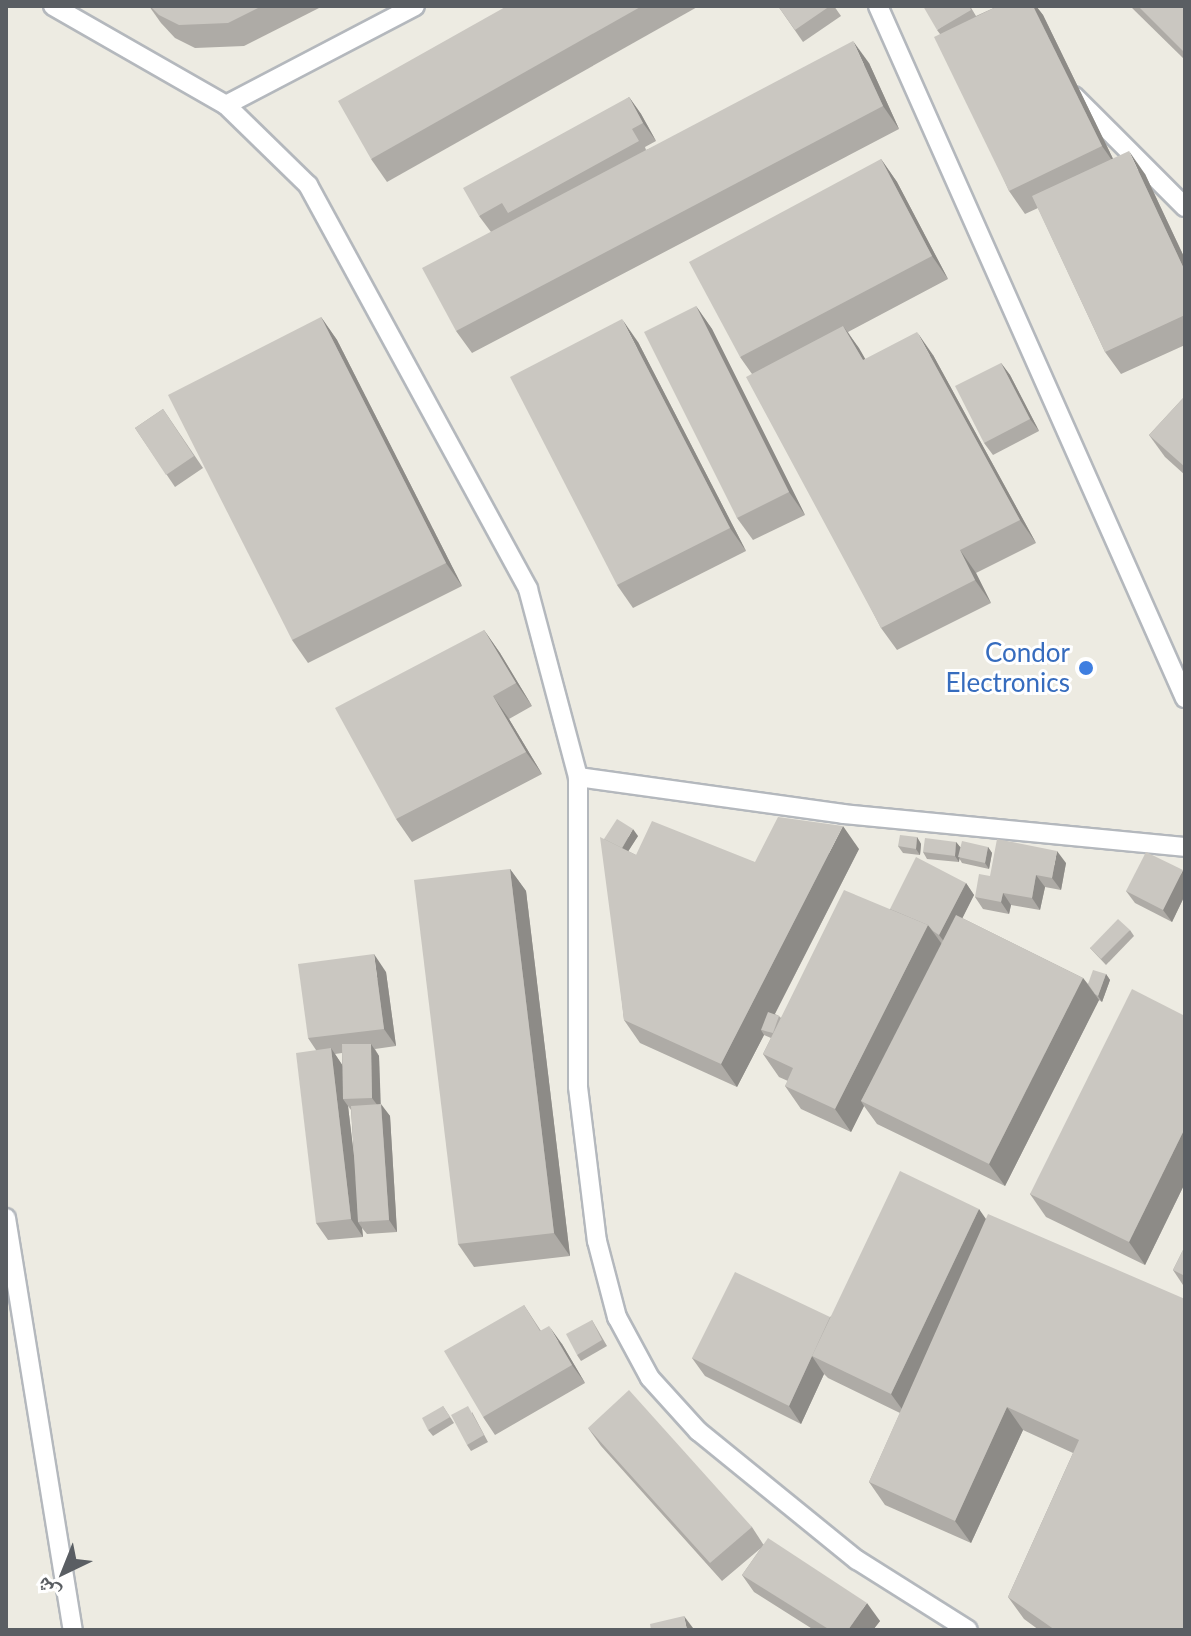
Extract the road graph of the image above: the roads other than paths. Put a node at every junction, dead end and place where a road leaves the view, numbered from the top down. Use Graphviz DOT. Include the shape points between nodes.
graph roads {
  1 [pos="53,6"];
  2 [pos="415,6"];
  3 [pos="878,6"];
  4 [pos="1063,84"];
  5 [pos="226,105"];
  6 [pos="1185,207"];
  7 [pos="1185,698"];
  8 [pos="578,777"];
  9 [pos="1185,847"];
  10 [pos="6,1218"];
  11 [pos="73,1630"];
  12 [pos="968,1630"];
  1 -- 5 [label="lane"];
  2 -- 5 [label="lane"];
  3 -- 7 [label="lane"];
  4 -- 6 [label="lane"];
  5 -- 8 [label="lane" via="308,185 528,589"];
  8 -- 9 [label="lane" via="843,814"];
  8 -- 12 [label="lane" via="578,1087 597,1241 617,1317 650,1378 698,1431 857,1560"];
  10 -- 11 [label="lane"];
}
